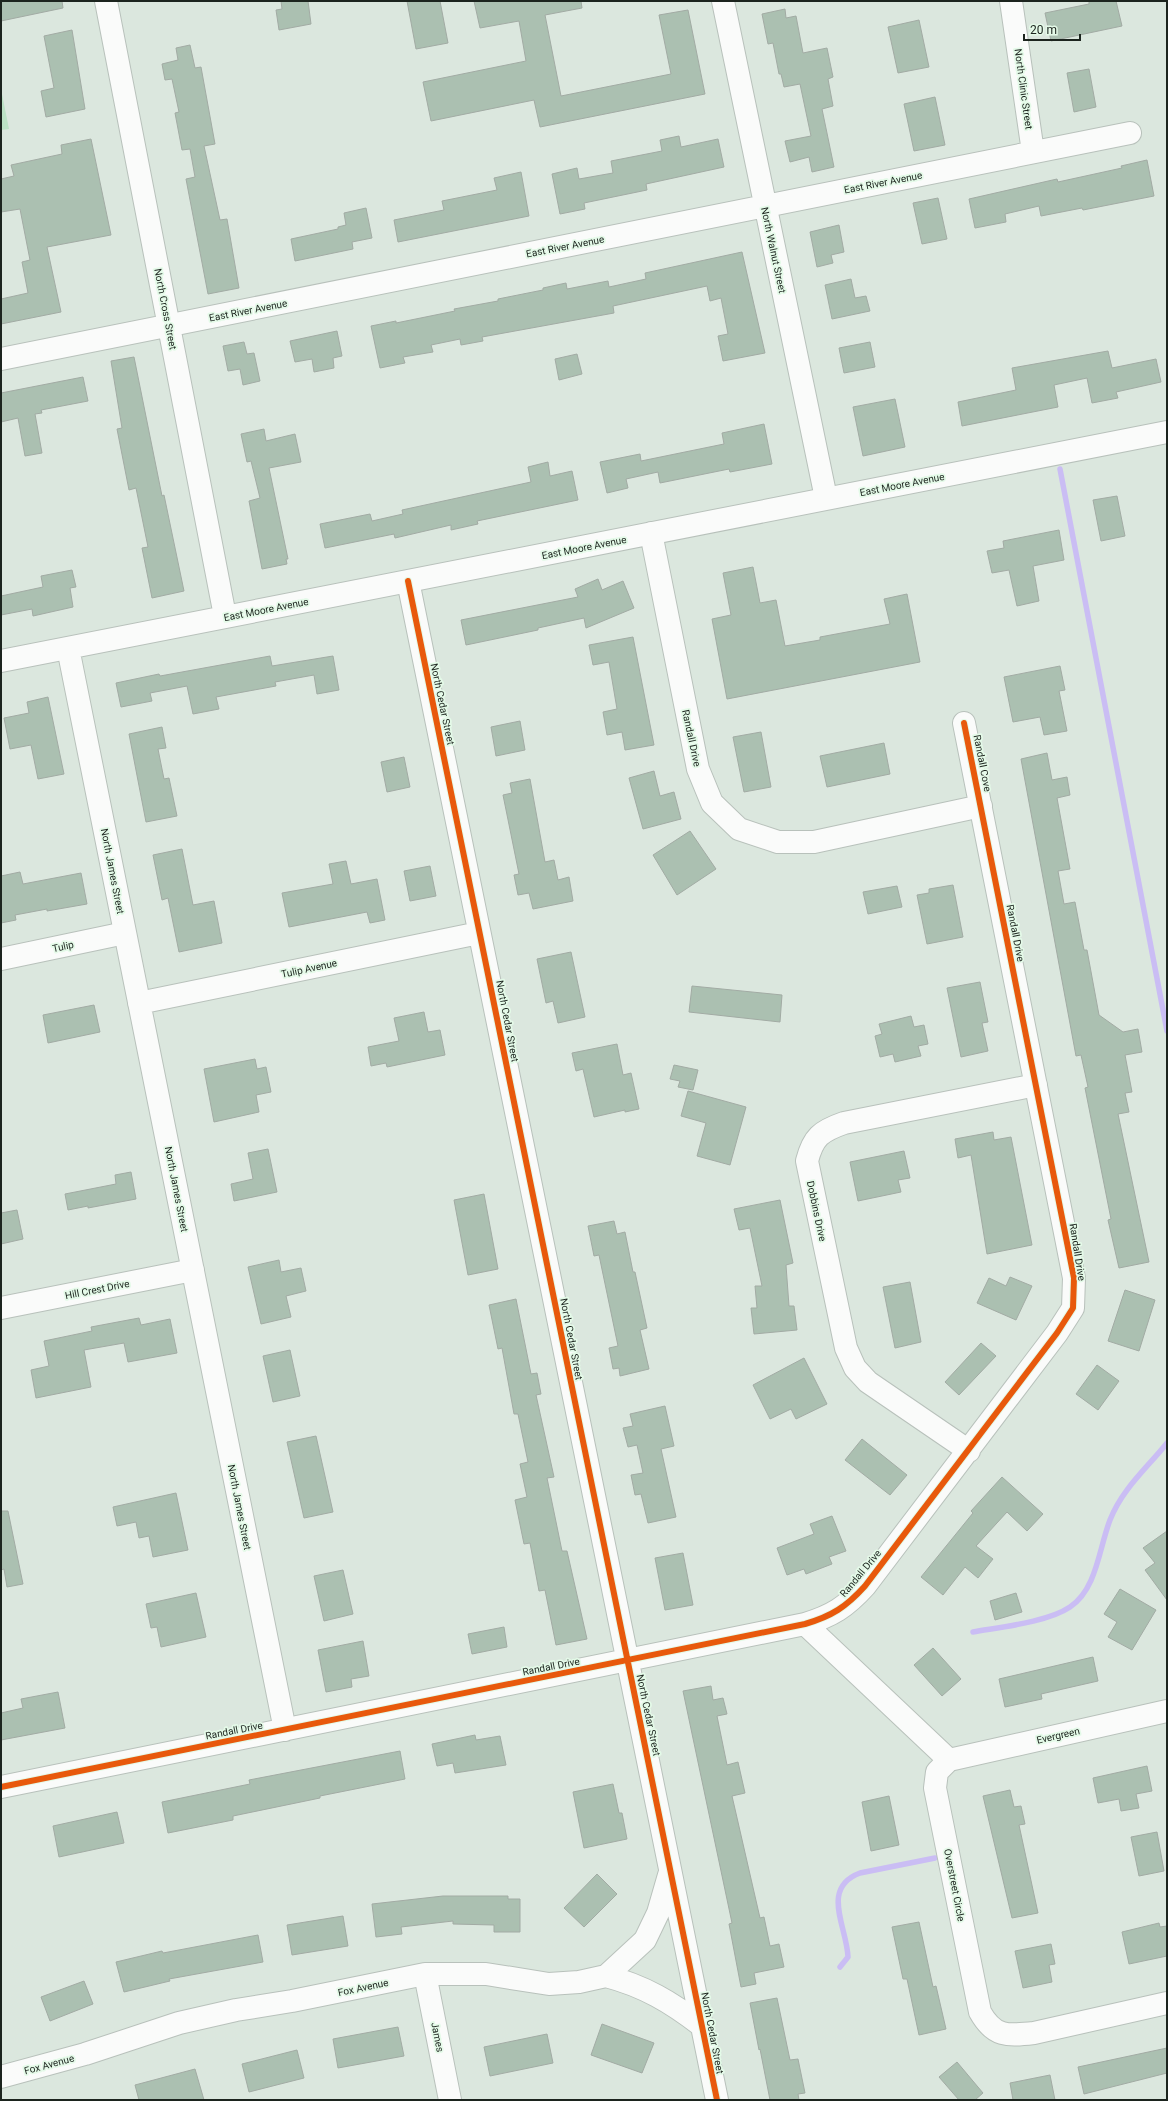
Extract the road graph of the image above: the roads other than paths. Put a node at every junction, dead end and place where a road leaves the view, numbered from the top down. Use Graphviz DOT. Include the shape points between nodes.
graph roads {
  1 [pos="106,1"];
  2 [pos="723,1"];
  3 [pos="1011,1"];
  4 [pos="1130,133"];
  5 [pos="1033,152"];
  6 [pos="765,206"];
  7 [pos="169,325"];
  8 [pos="1,359"];
  9 [pos="1167,432"];
  10 [pos="826,498"];
  11 [pos="651,533"];
  12 [pos="408,581"];
  13 [pos="226,616"];
  14 [pos="68,648"];
  15 [pos="1,661"];
  16 [pos="964,723"];
  17 [pos="981,806"];
  18 [pos="125,933"];
  19 [pos="479,933"];
  20 [pos="1,959"];
  21 [pos="139,1003"];
  22 [pos="1036,1085"];
  23 [pos="193,1270"];
  24 [pos="1,1308"];
  25 [pos="969,1451"];
  26 [pos="805,1624"];
  27 [pos="628,1662"];
  28 [pos="1167,1711"];
  29 [pos="285,1730"];
  30 [pos="949,1760"];
  31 [pos="1,1787"];
  32 [pos="670,1871"];
  33 [pos="425,1974"];
  34 [pos="606,1976"];
  35 [pos="1167,2003"];
  36 [pos="702,2026"];
  37 [pos="1,2077"];
  38 [pos="450,2100"];
  39 [pos="717,2100"];
  1 -- 7 [label="street, North Cross Street"];
  2 -- 6 [label="street, North Walnut Street"];
  3 -- 5 [label="street, North Clinic Street"];
  4 -- 5 [label="street, East River Avenue"];
  5 -- 6 [label="street, East River Avenue"];
  6 -- 7 [label="street, East River Avenue"];
  6 -- 10 [label="street, North Walnut Street"];
  7 -- 8 [label="street, East River Avenue"];
  7 -- 13 [label="street, North Cross Street"];
  9 -- 10 [label="street, East Moore Avenue"];
  10 -- 11 [label="street, East Moore Avenue"];
  11 -- 12 [label="street, East Moore Avenue"];
  11 -- 17 [label="street, Randall Drive" via="698,769 712,803 739,830 778,842 814,842"];
  12 -- 13 [label="street, East Moore Avenue"];
  12 -- 19 [label="street, North Cedar Street"];
  13 -- 14 [label="street, East Moore Avenue"];
  14 -- 15 [label="street, East Moore Avenue"];
  14 -- 18 [label="street, North James Street"];
  16 -- 17 [label="street, Randall Cove"];
  17 -- 22 [label="street, Randall Drive"];
  18 -- 20 [label="street, Tulip"];
  18 -- 21 [label="street, North James Street"];
  19 -- 21 [label="street, Tulip Avenue"];
  19 -- 27 [label="street, North Cedar Street"];
  21 -- 23 [label="street, North James Street"];
  22 -- 25 [label="street, Randall Drive" via="1074,1278 1073,1308"];
  22 -- 25 [label="street, Dobbins Drive" via="844,1123 827,1129 811,1144 807,1161 846,1348 855,1368 868,1382"];
  23 -- 24 [label="street, Hill Crest Drive"];
  23 -- 29 [label="street, North James Street"];
  25 -- 26 [label="street, Randall Drive" via="850,1603 836,1612"];
  26 -- 27 [label="street, Randall Drive"];
  26 -- 30 [label="street"];
  27 -- 29 [label="street, Randall Drive"];
  27 -- 32 [label="street, North Cedar Street"];
  28 -- 30 [label="street, Evergreen"];
  29 -- 31 [label="street, Randall Drive"];
  30 -- 35 [label="street, Overstreet Circle" via="937,1772 935,1788 980,2012 987,2024 998,2033 1034,2033"];
  32 -- 34 [label="street" via="658,1913 645,1940"];
  32 -- 36 [label="street, North Cedar Street"];
  33 -- 34 [label="street, Fox Avenue" via="486,1974 549,1984 579,1982"];
  33 -- 37 [label="street, Fox Avenue" via="236,2010 179,2024"];
  33 -- 38 [label="street, James"];
  34 -- 36 [label="street" via="632,1983 655,1994"];
  36 -- 39 [label="street, North Cedar Street"];
}
